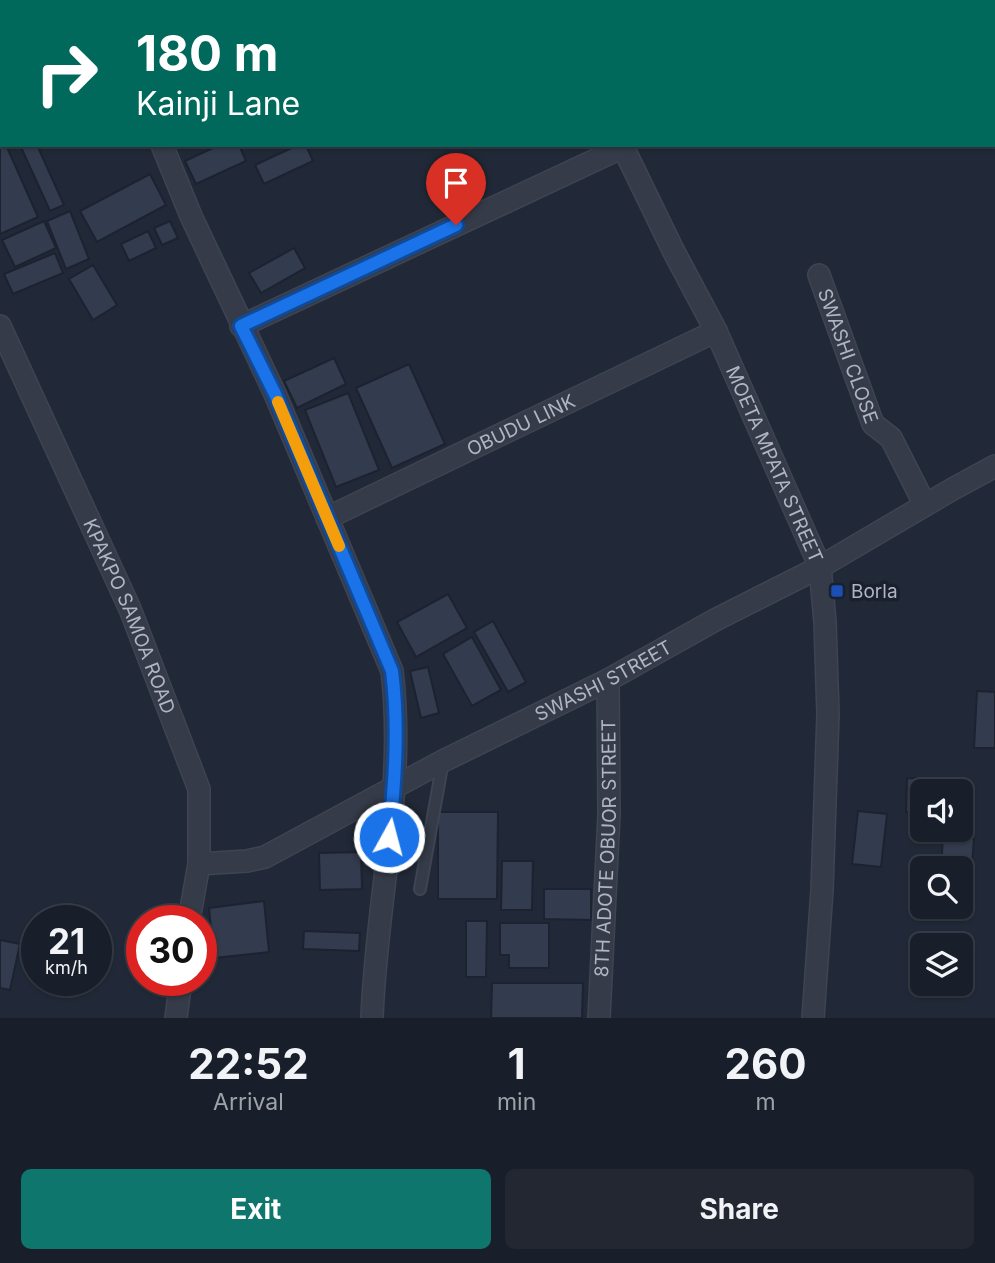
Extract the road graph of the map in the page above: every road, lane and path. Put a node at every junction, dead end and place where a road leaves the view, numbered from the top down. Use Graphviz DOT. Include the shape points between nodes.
graph roads {
  1 [pos="163,147"];
  2 [pos="620,147"];
  3 [pos="622,147"];
  4 [pos="819,275"];
  5 [pos="0,326"];
  6 [pos="241,326"];
  7 [pos="716,331"];
  8 [pos="995,466"];
  9 [pos="925,505"];
  10 [pos="327,518"];
  11 [pos="820,567"];
  12 [pos="608,680"];
  13 [pos="443,761"];
  14 [pos="394,789"];
  15 [pos="199,864"];
  16 [pos="420,889"];
  17 [pos="192,905"];
  18 [pos="179,996"];
  19 [pos="176,1018"];
  20 [pos="372,1018"];
  21 [pos="599,1018"];
  22 [pos="813,1018"];
  1 -- 6 [label="street"];
  2 -- 6 [label="street"];
  3 -- 7 [label="street, MOETA MPATA STREET"];
  4 -- 9 [label="street, SWASHI CLOSE" via="873,424 891,438"];
  5 -- 15 [label="street, KPAKPO SAMOA ROAD" via="130,609 199,789"];
  6 -- 10 [label="street"];
  7 -- 10 [label="street, OBUDU LINK"];
  7 -- 11 [label="street, MOETA MPATA STREET"];
  8 -- 9 [label="street, SWASHI STREET"];
  9 -- 11 [label="street, SWASHI STREET"];
  10 -- 14 [label="street" via="392,671"];
  11 -- 12 [label="street, SWASHI STREET"];
  11 -- 22 [label="street, MOETA MPATA STREET" via="828,714"];
  12 -- 13 [label="street, SWASHI STREET"];
  12 -- 21 [label="street, 8TH ADOTE OBUOR STREET" via="609,814"];
  13 -- 14 [label="street, SWASHI STREET"];
  13 -- 16 [label="lane"];
  14 -- 15 [label="street, SWASHI STREET" via="265,857"];
  14 -- 20 [label="street" via="374,957"];
  15 -- 17 [label="street, KPAKPO SAMOA ROAD"];
  18 -- 19 [label="street"];
}
